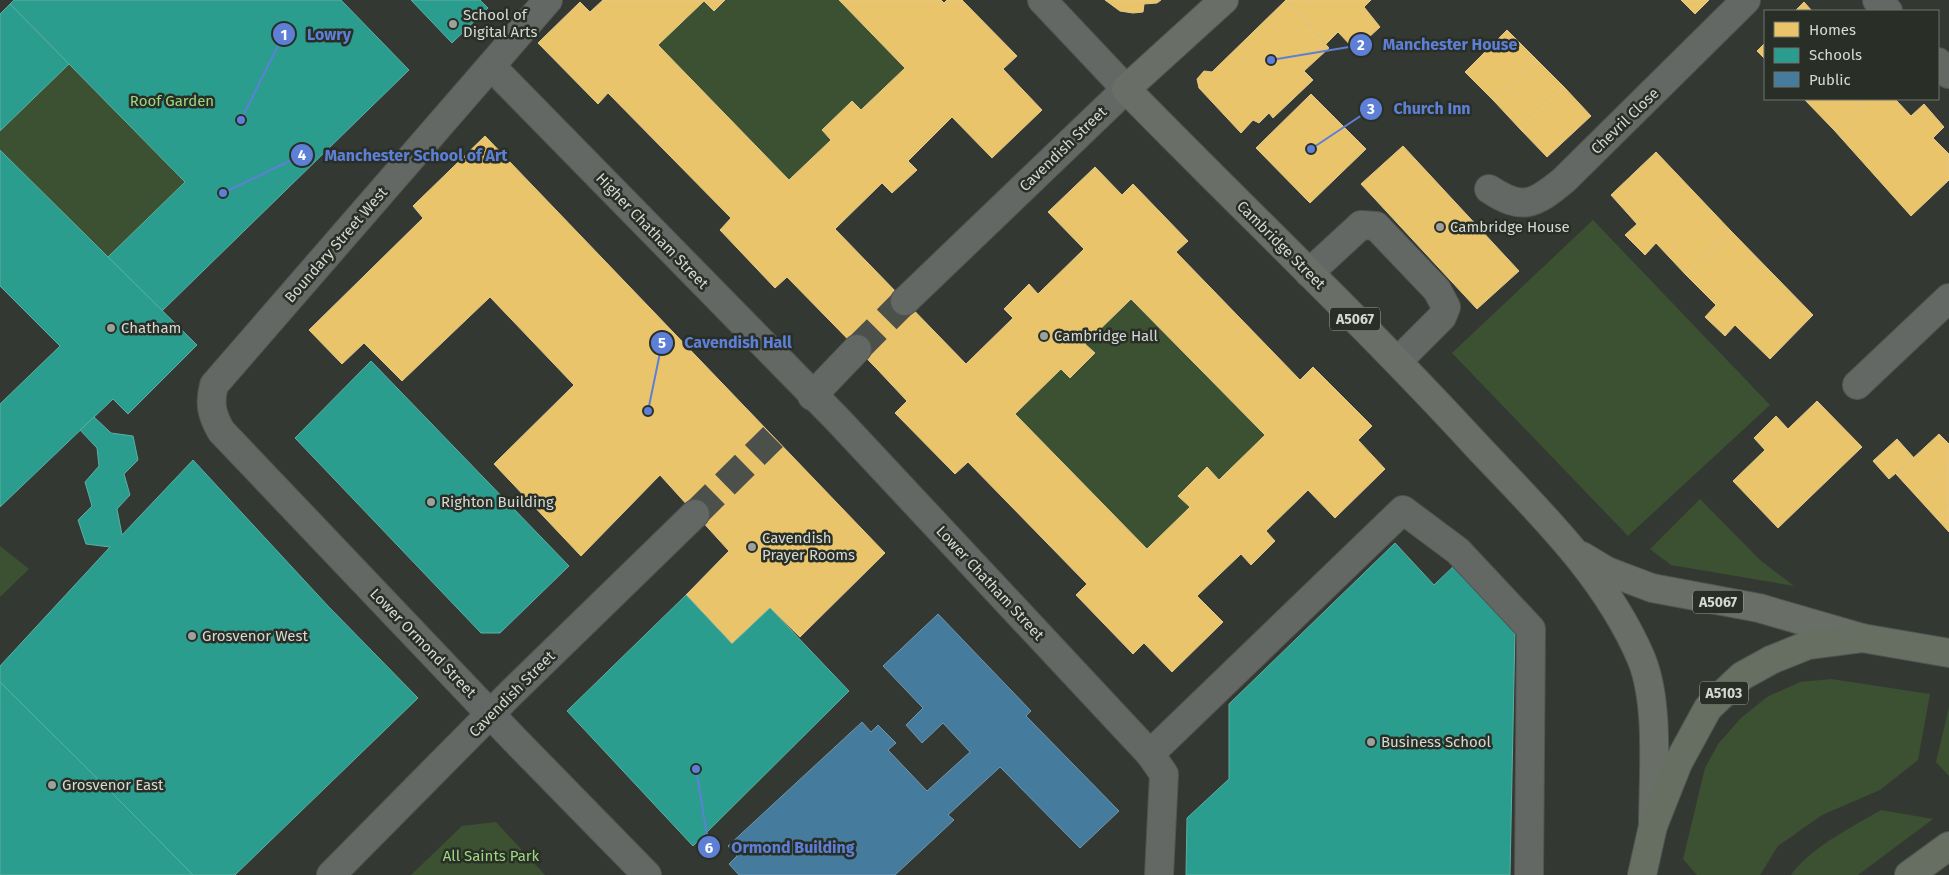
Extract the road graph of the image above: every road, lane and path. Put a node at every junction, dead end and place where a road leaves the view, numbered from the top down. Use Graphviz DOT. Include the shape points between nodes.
graph roads {
  1 [pos="548,0"];
  2 [pos="1042,0"];
  3 [pos="1224,0"];
  4 [pos="1746,0"];
  5 [pos="1877,0"];
  6 [pos="1887,10"];
  7 [pos="1939,63"];
  8 [pos="492,66"];
  9 [pos="1949,74"];
  10 [pos="1126,89"];
  11 [pos="1488,189"];
  12 [pos="1309,273"];
  13 [pos="1949,298"];
  14 [pos="905,301"];
  15 [pos="857,349"];
  16 [pos="1398,361"];
  17 [pos="1856,385"];
  18 [pos="812,396"];
  19 [pos="221,431"];
  20 [pos="695,514"];
  21 [pos="1578,554"];
  22 [pos="1862,638"];
  23 [pos="1949,653"];
  24 [pos="491,715"];
  25 [pos="1157,764"];
  26 [pos="1653,826"];
  27 [pos="1949,846"];
  28 [pos="331,875"];
  29 [pos="647,875"];
  30 [pos="1159,875"];
  31 [pos="1529,875"];
  32 [pos="1642,875"];
  33 [pos="1909,875"];
  1 -- 8 [label="street, Boundary Street West"];
  2 -- 10 [label="street"];
  3 -- 10 [label="main road, Cavendish Street"];
  4 -- 11 [label="street, Chevril Close" via="1578,167 1544,196 1525,203 1506,200"];
  5 -- 6 [label="street"];
  7 -- 9 [label="street"];
  8 -- 18 [label="street, Higher Chatham Street"];
  8 -- 19 [label="street, Boundary Street West" via="214,385 210,400 212,416"];
  10 -- 12 [label="main road, Cambridge Street / A5067"];
  10 -- 14 [label="street, Cavendish Street"];
  12 -- 16 [label="main road, Cambridge Street / A5067"];
  12 -- 16 [label="street" via="1361,225 1376,226 1438,290 1446,307 1442,317"];
  13 -- 17 [label="street"];
  15 -- 18 [label="street"];
  16 -- 21 [label="main road, Cambridge Street / A5067"];
  18 -- 25 [label="street, Lower Chatham Street" via="838,420"];
  19 -- 24 [label="street, Lower Ormond Street"];
  20 -- 24 [label="street, Cavendish Street"];
  21 -- 22 [label="main road, Cambridge Street / A5067" via="1607,571 1652,588 1759,608"];
  21 -- 26 [label="main road, Cambridge Street / A5067" via="1619,615 1642,659 1653,705"];
  22 -- 23 [label="highway, A5103"];
  22 -- 26 [label="highway, A5103" via="1808,645 1742,676 1708,708 1678,763"];
  24 -- 28 [label="street, Cavendish Street"];
  24 -- 29 [label="street, Lower Ormond Street"];
  25 -- 30 [label="street"];
  25 -- 31 [label="street" via="1403,510 1458,551 1532,629"];
  26 -- 32 [label="highway, A5103"];
  27 -- 33 [label="highway"];
}
